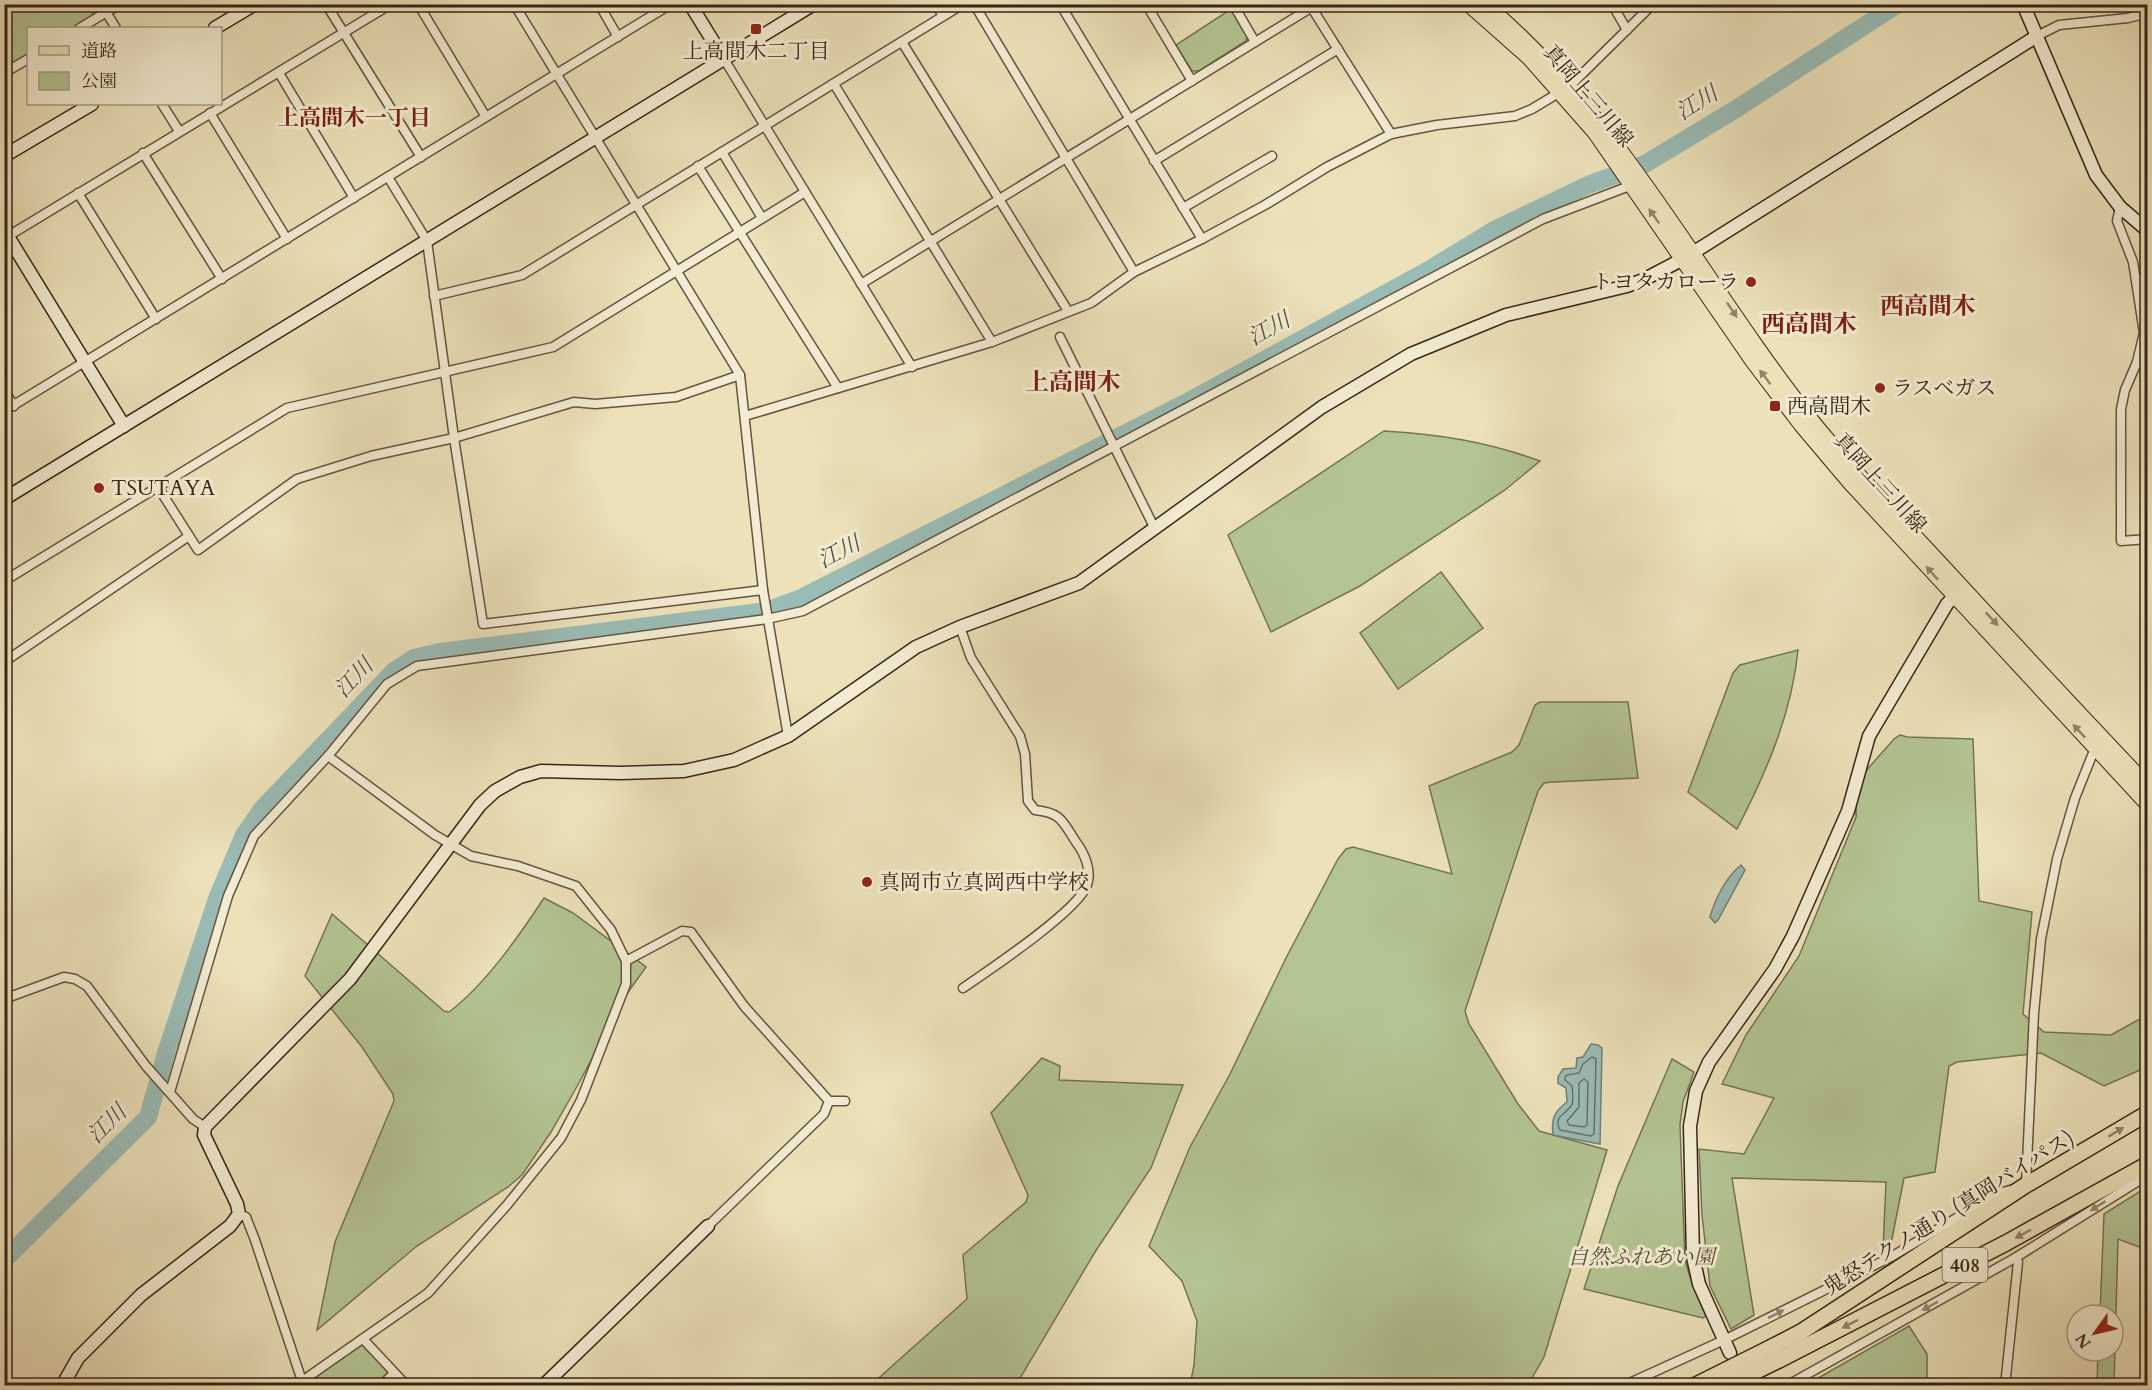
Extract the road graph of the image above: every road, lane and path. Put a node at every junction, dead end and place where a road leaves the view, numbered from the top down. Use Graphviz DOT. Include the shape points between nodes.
graph roads {
  1 [pos="101,4"];
  2 [pos="120,4"];
  3 [pos="255,4"];
  4 [pos="326,4"];
  5 [pos="391,4"];
  6 [pos="418,4"];
  7 [pos="514,4"];
  8 [pos="599,4"];
  9 [pos="671,4"];
  10 [pos="690,4"];
  11 [pos="814,4"];
  12 [pos="936,4"];
  13 [pos="963,4"];
  14 [pos="974,4"];
  15 [pos="1060,4"];
  16 [pos="1146,4"];
  17 [pos="1233,4"];
  18 [pos="1468,4"];
  19 [pos="1485,4"];
  20 [pos="1612,4"];
  21 [pos="1653,4"];
  22 [pos="2023,4"];
  23 [pos="1313,6"];
  24 [pos="106,13"];
  25 [pos="2148,13"];
  26 [pos="943,16"];
  27 [pos="82,27"];
  28 [pos="115,27"];
  29 [pos="217,27"];
  30 [pos="1627,30"];
  31 [pos="344,33"];
  32 [pos="2037,36"];
  33 [pos="618,37"];
  34 [pos="902,42"];
  35 [pos="1255,42"];
  36 [pos="1338,49"];
  37 [pos="27,60"];
  38 [pos="724,60"];
  39 [pos="4,73"];
  40 [pos="279,73"];
  41 [pos="557,74"];
  42 [pos="1192,81"];
  43 [pos="834,84"];
  44 [pos="1565,89"];
  45 [pos="90,105"];
  46 [pos="163,105"];
  47 [pos="210,113"];
  48 [pos="486,117"];
  49 [pos="1130,119"];
  50 [pos="764,126"];
  51 [pos="179,132"];
  52 [pos="1391,134"];
  53 [pos="596,137"];
  54 [pos="722,152"];
  55 [pos="143,153"];
  56 [pos="4,156"];
  57 [pos="1272,156"];
  58 [pos="421,157"];
  59 [pos="1066,158"];
  60 [pos="1155,160"];
  61 [pos="698,166"];
  62 [pos="388,177"];
  63 [pos="1632,185"];
  64 [pos="805,192"];
  65 [pos="78,194"];
  66 [pos="354,198"];
  67 [pos="1000,199"];
  68 [pos="637,204"];
  69 [pos="2120,207"];
  70 [pos="1183,208"];
  71 [pos="762,218"];
  72 [pos="2148,231"];
  73 [pos="739,232"];
  74 [pos="6,235"];
  75 [pos="287,239"];
  76 [pos="1202,239"];
  77 [pos="427,241"];
  78 [pos="930,242"];
  79 [pos="1688,256"];
  80 [pos="677,270"];
  81 [pos="1134,272"];
  82 [pos="2136,278"];
  83 [pos="222,279"];
  84 [pos="861,284"];
  85 [pos="2148,284"];
  86 [pos="434,296"];
  87 [pos="1068,311"];
  88 [pos="156,319"];
  89 [pos="1060,337"];
  90 [pos="992,342"];
  91 [pos="2137,362"];
  92 [pos="84,363"];
  93 [pos="2148,366"];
  94 [pos="912,367"];
  95 [pos="445,372"];
  96 [pos="740,375"];
  97 [pos="838,388"];
  98 [pos="4,390"];
  99 [pos="14,406"];
  100 [pos="4,411"];
  101 [pos="745,416"];
  102 [pos="124,426"];
  103 [pos="454,438"];
  104 [pos="1113,446"];
  105 [pos="158,487"];
  106 [pos="4,499"];
  107 [pos="1155,529"];
  108 [pos="189,536"];
  109 [pos="2148,539"];
  110 [pos="4,581"];
  111 [pos="763,590"];
  112 [pos="1958,592"];
  113 [pos="767,619"];
  114 [pos="960,627"];
  115 [pos="4,662"];
  116 [pos="788,736"];
  117 [pos="2095,748"];
  118 [pos="328,756"];
  119 [pos="2148,786"];
  120 [pos="2148,805"];
  121 [pos="450,844"];
  122 [pos="626,961"];
  123 [pos="963,988"];
  124 [pos="4,999"];
  125 [pos="170,1092"];
  126 [pos="829,1101"];
  127 [pos="845,1101"];
  128 [pos="2148,1113"];
  129 [pos="205,1127"];
  130 [pos="2148,1164"];
  131 [pos="2148,1175"];
  132 [pos="2026,1185"];
  133 [pos="240,1214"];
  134 [pos="708,1226"];
  135 [pos="2015,1257"];
  136 [pos="363,1339"];
  137 [pos="1724,1340"];
  138 [pos="1730,1353"];
  139 [pos="1776,1354"];
  140 [pos="394,1373"];
  141 [pos="299,1383"];
  142 [pos="62,1386"];
  143 [pos="381,1386"];
  144 [pos="407,1386"];
  145 [pos="543,1386"];
  146 [pos="1623,1386"];
  147 [pos="1694,1386"];
  148 [pos="1726,1386"];
  149 [pos="1786,1386"];
  150 [pos="2005,1386"];
  1 -- 24 [label="street"];
  2 -- 24 [label="street"];
  3 -- 29 [label="street"];
  4 -- 31 [label="street"];
  5 -- 31 [label="street"];
  6 -- 48 [label="street"];
  7 -- 41 [label="street"];
  8 -- 33 [label="street"];
  9 -- 33 [label="street"];
  10 -- 38 [label="street"];
  11 -- 38 [label="street"];
  12 -- 26 [label="street"];
  13 -- 26 [label="street"];
  14 -- 59 [label="street"];
  15 -- 49 [label="street"];
  16 -- 42 [label="street"];
  17 -- 35 [label="street"];
  18 -- 44 [label="main road, 真岡上三川線"];
  19 -- 44 [label="main road, 真岡上三川線" via="1537,51"];
  20 -- 30 [label="street"];
  21 -- 30 [label="street"];
  22 -- 32 [label="street"];
  23 -- 35 [label="street"];
  23 -- 36 [label="street"];
  24 -- 27 [label="street"];
  24 -- 28 [label="street"];
  25 -- 32 [label="street" via="2059,26"];
  26 -- 34 [label="street"];
  30 -- 44 [label="street"];
  31 -- 40 [label="street"];
  31 -- 58 [label="street"];
  32 -- 69 [label="street" via="2087,158"];
  32 -- 79 [label="street"];
  33 -- 41 [label="street"];
  34 -- 43 [label="street"];
  34 -- 67 [label="street"];
  35 -- 42 [label="street"];
  36 -- 52 [label="street"];
  36 -- 60 [label="street"];
  37 -- 39 [label="street"];
  38 -- 50 [label="street"];
  38 -- 53 [label="street"];
  40 -- 47 [label="street"];
  40 -- 66 [label="street"];
  41 -- 48 [label="street"];
  41 -- 53 [label="street"];
  42 -- 49 [label="street"];
  43 -- 50 [label="street"];
  43 -- 78 [label="street"];
  44 -- 52 [label="street" via="1515,116"];
  44 -- 63 [label="main road, 真岡上三川線"];
  44 -- 79 [label="main road, 真岡上三川線" via="1620,149"];
  45 -- 56 [label="street"];
  46 -- 51 [label="street"];
  47 -- 51 [label="street"];
  47 -- 75 [label="street"];
  48 -- 58 [label="street"];
  49 -- 59 [label="street"];
  49 -- 60 [label="street"];
  50 -- 54 [label="street"];
  50 -- 64 [label="street"];
  51 -- 55 [label="street"];
  52 -- 76 [label="street"];
  53 -- 68 [label="street"];
  53 -- 77 [label="street"];
  54 -- 61 [label="street"];
  54 -- 71 [label="street"];
  55 -- 65 [label="street"];
  55 -- 83 [label="street"];
  57 -- 70 [label="street"];
  58 -- 62 [label="street"];
  59 -- 67 [label="street"];
  59 -- 81 [label="street"];
  60 -- 70 [label="street"];
  61 -- 68 [label="street"];
  61 -- 73 [label="street"];
  62 -- 66 [label="street"];
  62 -- 77 [label="street"];
  79 -- 63 [label="main road, 真岡上三川線, one-way"];
  63 -- 104 [label="street" via="1543,219"];
  64 -- 71 [label="street"];
  64 -- 84 [label="street"];
  65 -- 74 [label="street"];
  65 -- 88 [label="street"];
  66 -- 75 [label="street"];
  67 -- 78 [label="street"];
  67 -- 87 [label="street"];
  68 -- 80 [label="street"];
  68 -- 86 [label="street" via="522,275"];
  69 -- 72 [label="street"];
  69 -- 82 [label="street" via="2117,221"];
  70 -- 76 [label="street"];
  71 -- 73 [label="street"];
  73 -- 80 [label="street"];
  73 -- 97 [label="street"];
  74 -- 92 [label="street"];
  75 -- 83 [label="street"];
  76 -- 81 [label="street"];
  77 -- 86 [label="street"];
  77 -- 102 [label="street"];
  78 -- 84 [label="street"];
  78 -- 90 [label="street"];
  79 -- 107 [label="street" via="1627,286 1506,315 1411,354 1322,407"];
  79 -- 112 [label="main road, 真岡上三川線" via="1810,417"];
  80 -- 95 [label="street" via="553,347"];
  80 -- 96 [label="street"];
  81 -- 87 [label="street" via="1091,303"];
  82 -- 85 [label="street"];
  82 -- 91 [label="street" via="2144,333"];
  83 -- 88 [label="street"];
  84 -- 94 [label="street"];
  86 -- 95 [label="street"];
  87 -- 90 [label="street"];
  88 -- 92 [label="street"];
  89 -- 104 [label="street"];
  90 -- 94 [label="street"];
  91 -- 93 [label="street"];
  91 -- 109 [label="street" via="2121,409 2121,541"];
  92 -- 99 [label="street"];
  92 -- 102 [label="street"];
  94 -- 97 [label="street"];
  95 -- 103 [label="street"];
  95 -- 105 [label="street" via="287,408"];
  96 -- 101 [label="street"];
  96 -- 103 [label="street" via="676,397 595,404 574,402"];
  97 -- 101 [label="street"];
  98 -- 99 [label="street"];
  99 -- 100 [label="street"];
  101 -- 111 [label="street"];
  102 -- 106 [label="street"];
  103 -- 108 [label="street" via="371,456 297,479 198,550"];
  103 -- 111 [label="street" via="483,624"];
  104 -- 107 [label="street"];
  104 -- 113 [label="street" via="803,611"];
  105 -- 108 [label="street"];
  105 -- 110 [label="street"];
  107 -- 114 [label="street" via="1079,583"];
  108 -- 115 [label="street"];
  111 -- 113 [label="street"];
  117 -- 112 [label="main road, 真岡上三川線, one-way"];
  112 -- 119 [label="main road, 真岡上三川線, one-way"];
  112 -- 137 [label="street" via="1947,604 1869,736 1848,811 1793,936 1775,969 1709,1062 1696,1091 1690,1126 1693,1257 1699,1284"];
  113 -- 116 [label="street"];
  113 -- 118 [label="street" via="417,666 387,684"];
  114 -- 116 [label="street" via="916,647"];
  114 -- 123 [label="street" via="971,658 1020,736 1028,801 1035,810 1060,817 1080,846 1089,868 1087,887 1066,911"];
  116 -- 121 [label="street" via="734,760 684,771 541,771 520,777 480,805"];
  117 -- 120 [label="main road, 真岡上三川線"];
  117 -- 132 [label="street" via="2056,859 2041,939"];
  118 -- 121 [label="street"];
  118 -- 125 [label="street" via="254,836 228,896"];
  121 -- 122 [label="street" via="471,856 518,866 576,886 611,930"];
  121 -- 129 [label="street" via="350,979"];
  122 -- 126 [label="street" via="682,930 691,932 744,1006"];
  122 -- 136 [label="street" via="626,984 581,1100 561,1138 428,1293"];
  124 -- 125 [label="street" via="64,977 75,979 87,986"];
  125 -- 129 [label="street"];
  126 -- 127 [label="street"];
  126 -- 134 [label="street" via="824,1114"];
  132 -- 128 [label="highway, 鬼怒テクノ通り (真岡バイパス) / 408, one-way"];
  129 -- 133 [label="street" via="204,1135"];
  130 -- 139 [label="highway, 鬼怒テクノ通り (真岡バイパス) / 408, one-way" via="2006,1243"];
  131 -- 135 [label="street, one-way"];
  137 -- 132 [label="street, one-way" via="1891,1257 1997,1194"];
  132 -- 139 [label="highway, 鬼怒テクノ通り (真岡バイパス) / 408" via="1801,1332"];
  133 -- 141 [label="street" via="246,1216 255,1240"];
  133 -- 142 [label="street" via="141,1295 78,1358"];
  134 -- 145 [label="street"];
  135 -- 149 [label="street, one-way"];
  135 -- 150 [label="street" via="2018,1262"];
  136 -- 140 [label="street"];
  136 -- 141 [label="street"];
  137 -- 138 [label="street"];
  137 -- 146 [label="street"];
  139 -- 147 [label="highway, 408, bridge"];
  139 -- 148 [label="highway, 408, bridge"];
  140 -- 143 [label="street"];
  140 -- 144 [label="street"];
}
